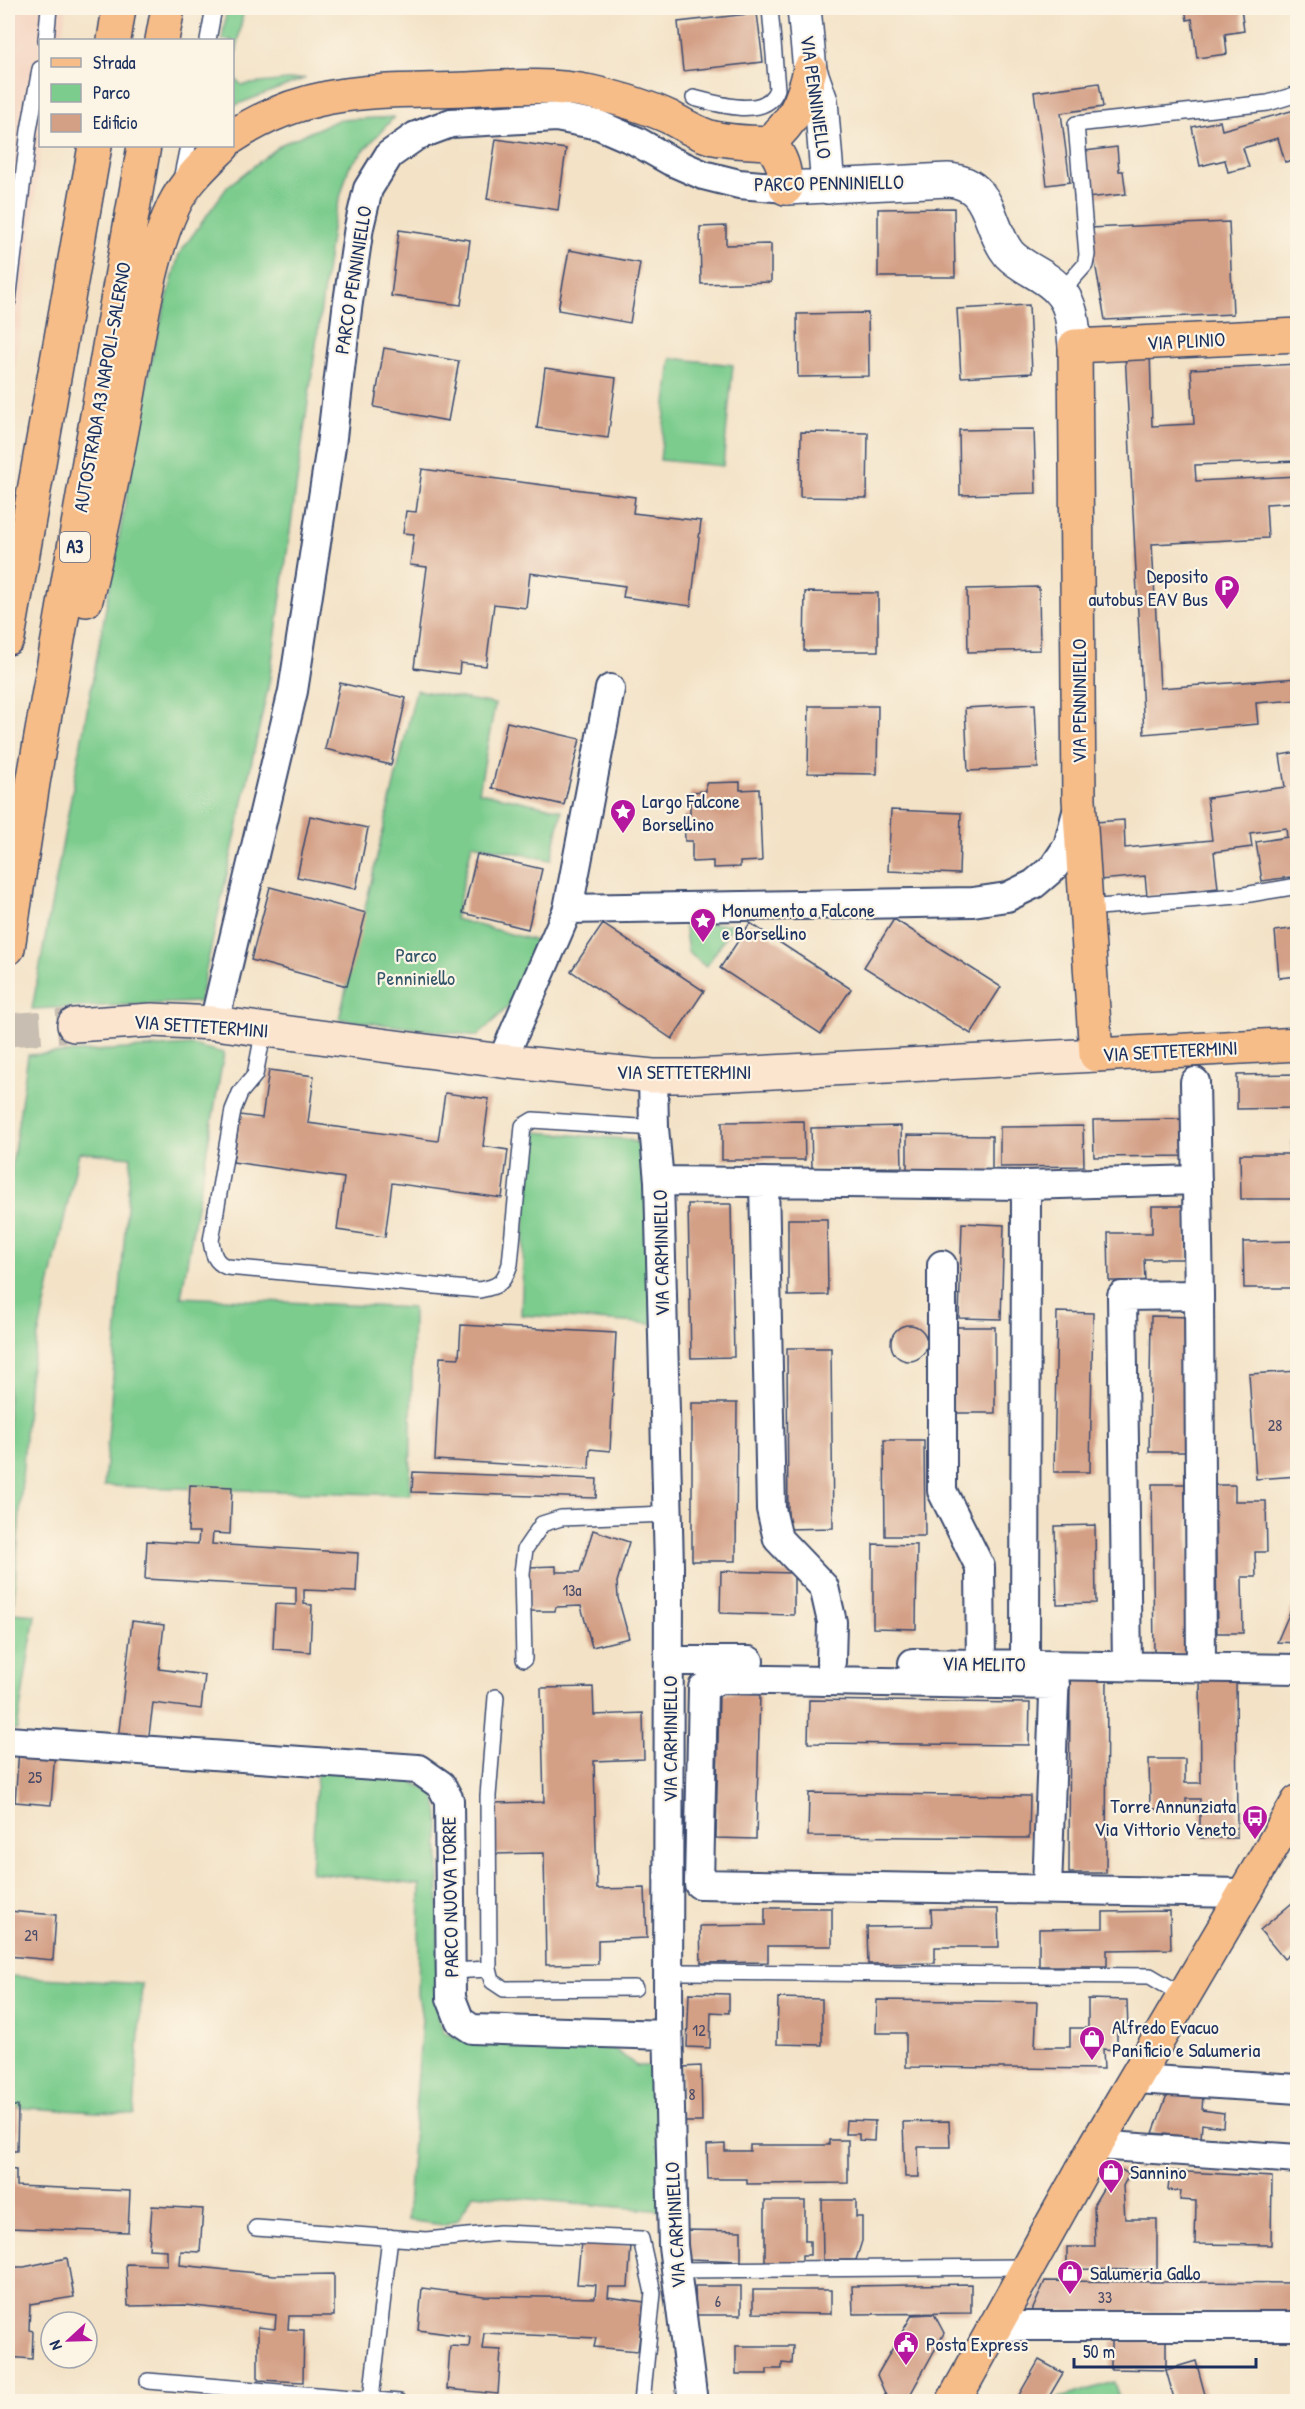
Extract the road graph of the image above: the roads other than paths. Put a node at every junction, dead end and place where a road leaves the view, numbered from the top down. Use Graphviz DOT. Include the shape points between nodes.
graph roads {
  1 [pos="49,8"];
  2 [pos="119,8"];
  3 [pos="168,8"];
  4 [pos="214,8"];
  5 [pos="770,8"];
  6 [pos="803,10"];
  7 [pos="46,39"];
  8 [pos="114,39"];
  9 [pos="162,39"];
  10 [pos="208,39"];
  11 [pos="810,70"];
  12 [pos="39,74"];
  13 [pos="1298,94"];
  14 [pos="694,98"];
  15 [pos="234,136"];
  16 [pos="769,143"];
  17 [pos="95,147"];
  18 [pos="144,147"];
  19 [pos="188,147"];
  20 [pos="222,147"];
  21 [pos="14,187"];
  22 [pos="828,187"];
  23 [pos="786,188"];
  24 [pos="175,203"];
  25 [pos="1061,292"];
  26 [pos="8,301"];
  27 [pos="1298,335"];
  28 [pos="1076,346"];
  29 [pos="8,638"];
  30 [pos="610,689"];
  31 [pos="33,783"];
  32 [pos="1079,799"];
  33 [pos="1298,886"];
  34 [pos="1086,908"];
  35 [pos="568,909"];
  36 [pos="8,948"];
  37 [pos="214,1023"];
  38 [pos="74,1025"];
  39 [pos="264,1029"];
  40 [pos="1298,1044"];
  41 [pos="1096,1055"];
  42 [pos="502,1061"];
  43 [pos="653,1076"];
  44 [pos="1195,1082"];
  45 [pos="654,1128"];
  46 [pos="1197,1180"];
  47 [pos="660,1181"];
  48 [pos="765,1182"];
  49 [pos="1026,1185"];
  50 [pos="942,1266"];
  51 [pos="1199,1295"];
  52 [pos="668,1514"];
  53 [pos="524,1659"];
  54 [pos="670,1661"];
  55 [pos="831,1662"];
  56 [pos="981,1664"];
  57 [pos="1025,1665"];
  58 [pos="1127,1666"];
  59 [pos="1201,1667"];
  60 [pos="1298,1668"];
  61 [pos="1055,1676"];
  62 [pos="496,1697"];
  63 [pos="8,1740"];
  64 [pos="1298,1802"];
  65 [pos="1047,1890"];
  66 [pos="1244,1893"];
  67 [pos="489,1969"];
  68 [pos="451,1971"];
  69 [pos="683,1972"];
  70 [pos="635,1988"];
  71 [pos="1184,1996"];
  72 [pos="668,2035"];
  73 [pos="1136,2079"];
  74 [pos="1298,2089"];
  75 [pos="1096,2145"];
  76 [pos="1298,2159"];
  77 [pos="256,2228"];
  78 [pos="390,2237"];
  79 [pos="1028,2267"];
  80 [pos="675,2270"];
  81 [pos="996,2326"];
  82 [pos="1298,2326"];
  83 [pos="148,2381"];
  84 [pos="371,2399"];
  85 [pos="400,2402"];
  86 [pos="642,2402"];
  87 [pos="693,2402"];
  88 [pos="953,2402"];
  1 -- 7 [label="lane"];
  2 -- 8 [label="main road"];
  3 -- 9 [label="main road"];
  4 -- 10 [label="lane"];
  5 -- 14 [label="lane" via="777,89 770,102 746,107"];
  6 -- 11 [label="street, VIA PENNINIELLO"];
  11 -- 16 [label="main road" via="796,112"];
  11 -- 22 [label="street, VIA PENNINIELLO" via="820,101"];
  12 -- 21 [label="lane"];
  13 -- 25 [label="lane" via="1268,103 1076,124 1087,255 1085,265"];
  15 -- 16 [label="main road" via="283,109 352,93 538,87 618,99 708,136"];
  16 -- 23 [label="main road" via="783,163"];
  17 -- 29 [label="main road"];
  18 -- 31 [label="main road, AUTOSTRADA A3 NAPOLI-SALERNO / A3"];
  19 -- 24 [label="lane"];
  20 -- 24 [label="main road" via="190,180"];
  21 -- 26 [label="lane"];
  22 -- 23 [label="street, PARCO PENNINIELLO"];
  22 -- 25 [label="street, PARCO PENNINIELLO" via="948,180 968,184 987,207 1009,254"];
  23 -- 37 [label="street, PARCO PENNINIELLO" via="739,184 702,175 599,125 556,117 451,123 416,136 388,155 368,189 359,227 331,446 293,691"];
  24 -- 31 [label="main road" via="152,276 110,496 79,629"];
  25 -- 28 [label="street" via="1069,306"];
  27 -- 28 [label="main road, VIA PLINIO"];
  28 -- 32 [label="main road, VIA PENNINIELLO"];
  30 -- 35 [label="street"];
  31 -- 36 [label="main road, AUTOSTRADA A3 NAPOLI-SALERNO / A3"];
  32 -- 34 [label="main road, VIA PENNINIELLO"];
  32 -- 35 [label="street" via="1068,846 1054,867 1034,884 1007,897 973,902"];
  33 -- 34 [label="lane" via="1238,896"];
  34 -- 41 [label="main road, VIA PENNINIELLO"];
  35 -- 42 [label="street"];
  37 -- 38 [label="main road, VIA SETTETERMINI" via="152,1020"];
  37 -- 39 [label="main road, VIA SETTETERMINI"];
  39 -- 42 [label="main road, VIA SETTETERMINI"];
  39 -- 45 [label="lane" via="255,1075 240,1093 233,1110 211,1241 213,1255 227,1268 479,1290 494,1287 506,1278 510,1264 523,1126 533,1119"];
  40 -- 41 [label="main road, VIA SETTETERMINI"];
  41 -- 43 [label="main road, VIA SETTETERMINI"];
  42 -- 43 [label="main road, VIA SETTETERMINI"];
  43 -- 45 [label="street, VIA CARMINIELLO"];
  44 -- 46 [label="street"];
  45 -- 47 [label="street, VIA CARMINIELLO"];
  46 -- 49 [label="street"];
  46 -- 51 [label="street"];
  47 -- 48 [label="street"];
  47 -- 52 [label="street, VIA CARMINIELLO"];
  48 -- 49 [label="street"];
  48 -- 55 [label="street" via="771,1509 778,1539 824,1587 832,1622"];
  49 -- 57 [label="street"];
  50 -- 56 [label="street" via="942,1491 980,1567"];
  51 -- 58 [label="street" via="1122,1296"];
  51 -- 59 [label="street"];
  52 -- 53 [label="lane" via="561,1518 542,1524 525,1549"];
  52 -- 54 [label="street, VIA CARMINIELLO"];
  54 -- 55 [label="street, VIA MELITO"];
  54 -- 72 [label="street, VIA CARMINIELLO"];
  55 -- 56 [label="street, VIA MELITO"];
  56 -- 57 [label="street, VIA MELITO"];
  57 -- 61 [label="street, VIA MELITO"];
  58 -- 59 [label="street, VIA MELITO"];
  58 -- 61 [label="street, VIA MELITO"];
  59 -- 60 [label="street, VIA MELITO"];
  61 -- 65 [label="street"];
  61 -- 65 [label="street" via="719,1680 703,1688 699,1884"];
  62 -- 67 [label="lane" via="488,1796"];
  63 -- 68 [label="street, PARCO NUOVA TORRE" via="418,1769 441,1785 449,1800"];
  64 -- 66 [label="main road"];
  65 -- 66 [label="street"];
  66 -- 71 [label="main road"];
  67 -- 68 [label="lane"];
  67 -- 70 [label="lane" via="492,1981 504,1989"];
  68 -- 72 [label="street, PARCO NUOVA TORRE" via="453,2009 460,2021 472,2029"];
  69 -- 71 [label="lane" via="1150,1976"];
  71 -- 73 [label="main road"];
  72 -- 80 [label="street, VIA CARMINIELLO"];
  73 -- 74 [label="street"];
  73 -- 75 [label="main road"];
  75 -- 76 [label="street"];
  75 -- 79 [label="main road"];
  77 -- 78 [label="lane"];
  78 -- 84 [label="lane"];
  78 -- 86 [label="lane" via="426,2240 500,2233 641,2240 653,2293"];
  79 -- 80 [label="lane"];
  79 -- 81 [label="main road"];
  80 -- 87 [label="street, VIA CARMINIELLO"];
  81 -- 82 [label="street"];
  81 -- 88 [label="main road"];
  83 -- 84 [label="lane"];
  84 -- 85 [label="lane"];
}
